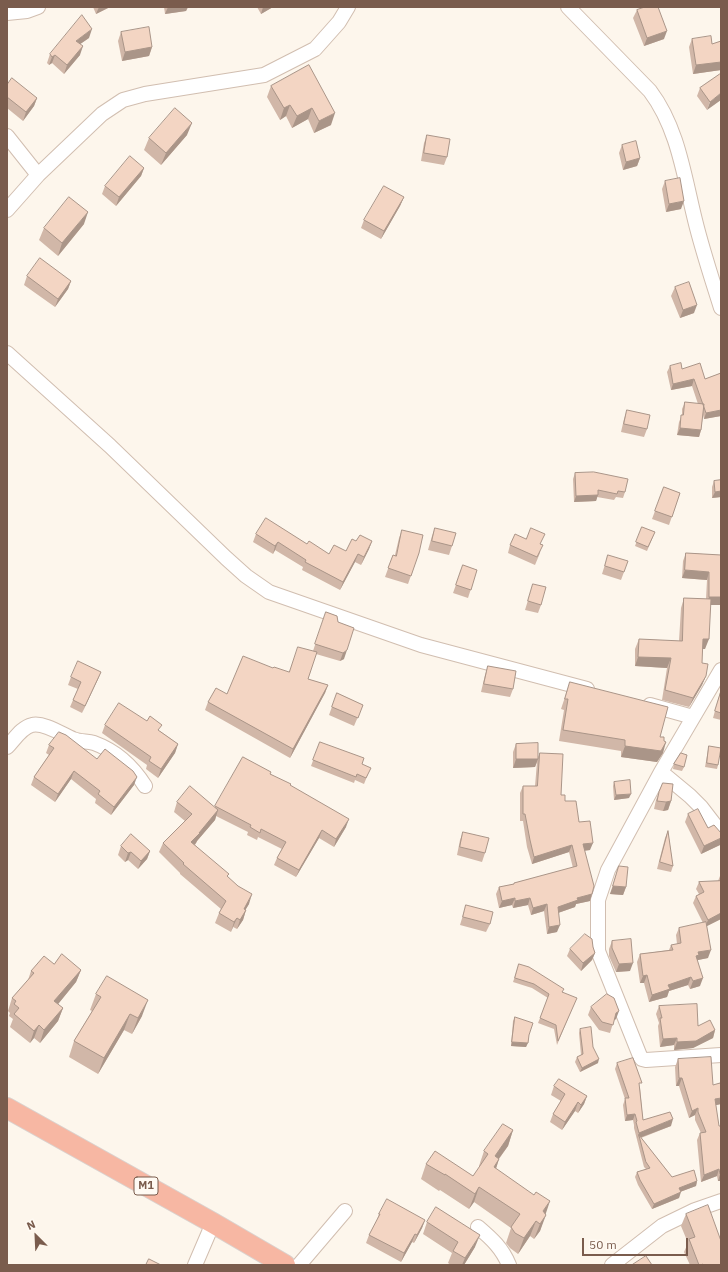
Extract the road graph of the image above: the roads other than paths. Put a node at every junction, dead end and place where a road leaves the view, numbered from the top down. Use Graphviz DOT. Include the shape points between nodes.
graph roads {
  1 [pos="38,7"];
  2 [pos="348,7"];
  3 [pos="568,7"];
  4 [pos="7,13"];
  5 [pos="7,136"];
  6 [pos="38,175"];
  7 [pos="7,210"];
  8 [pos="721,308"];
  9 [pos="7,353"];
  10 [pos="721,670"];
  11 [pos="602,693"];
  12 [pos="640,703"];
  13 [pos="693,717"];
  14 [pos="7,747"];
  15 [pos="661,772"];
  16 [pos="146,786"];
  17 [pos="721,833"];
  18 [pos="721,1055"];
  19 [pos="7,1108"];
  20 [pos="721,1201"];
  21 [pos="345,1211"];
  22 [pos="212,1223"];
  23 [pos="478,1227"];
  24 [pos="195,1265"];
  25 [pos="285,1265"];
  26 [pos="299,1265"];
  27 [pos="509,1265"];
  28 [pos="612,1265"];
  1 -- 4 [label="street"];
  2 -- 6 [label="street" via="339,22 315,49 264,75 144,94 123,100 102,114"];
  3 -- 8 [label="street" via="659,103 680,151 695,221"];
  5 -- 6 [label="street"];
  6 -- 7 [label="street"];
  9 -- 11 [label="street" via="110,446 226,558 269,592 421,644"];
  10 -- 13 [label="street"];
  12 -- 13 [label="street"];
  13 -- 15 [label="street"];
  14 -- 16 [label="street" via="21,731 32,725 41,725 113,752 138,774"];
  15 -- 17 [label="street" via="701,807"];
  15 -- 18 [label="street" via="608,870 598,900 598,952 642,1059"];
  19 -- 22 [label="highway, M1"];
  20 -- 28 [label="street" via="662,1226"];
  21 -- 26 [label="street"];
  22 -- 24 [label="street"];
  22 -- 25 [label="highway, M1"];
  23 -- 27 [label="street" via="496,1243"];
}
